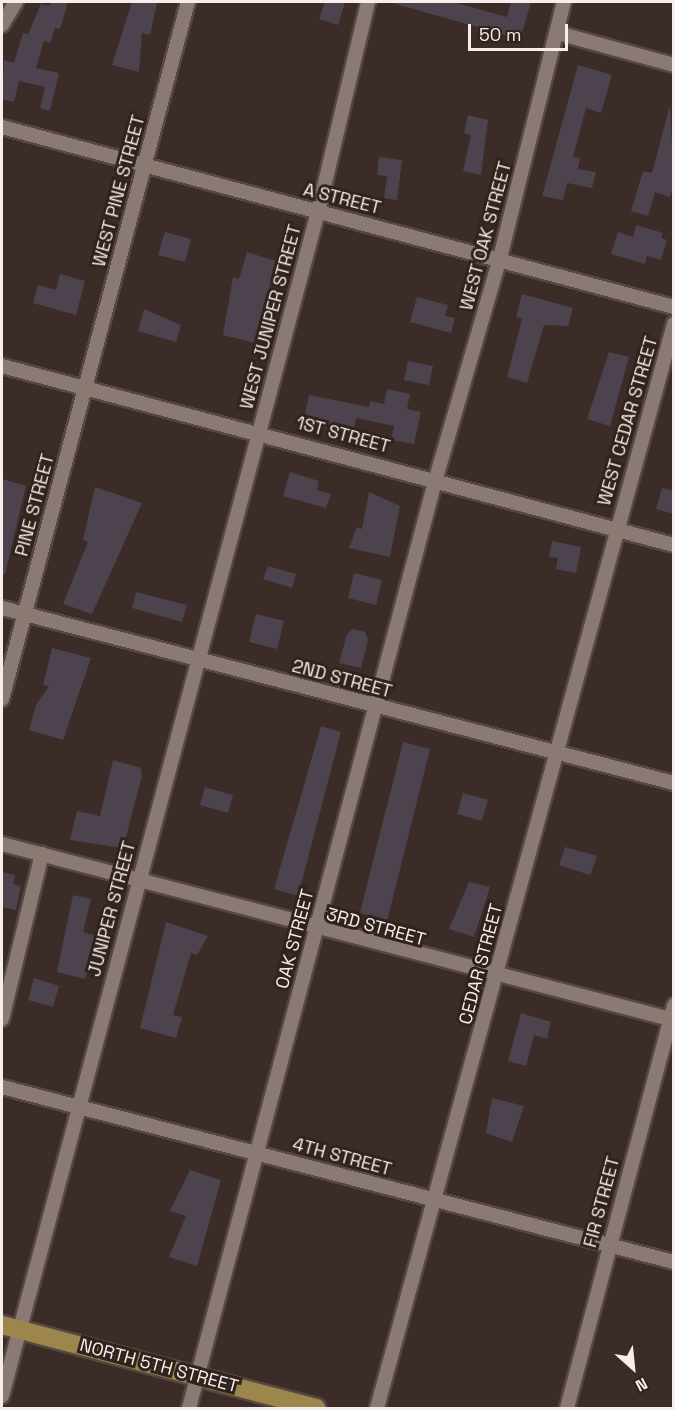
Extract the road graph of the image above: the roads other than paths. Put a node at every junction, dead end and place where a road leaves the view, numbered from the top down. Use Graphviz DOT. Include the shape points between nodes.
graph roads {
  1 [pos="16,2"];
  2 [pos="188,2"];
  3 [pos="368,2"];
  4 [pos="564,2"];
  5 [pos="2,25"];
  6 [pos="558,33"];
  7 [pos="674,65"];
  8 [pos="2,127"];
  9 [pos="144,167"];
  10 [pos="318,212"];
  11 [pos="501,258"];
  12 [pos="674,307"];
  13 [pos="674,324"];
  14 [pos="2,366"];
  15 [pos="84,390"];
  16 [pos="258,432"];
  17 [pos="436,478"];
  18 [pos="616,529"];
  19 [pos="674,545"];
  20 [pos="2,608"];
  21 [pos="24,613"];
  22 [pos="197,660"];
  23 [pos="2,699"];
  24 [pos="375,706"];
  25 [pos="553,754"];
  26 [pos="674,783"];
  27 [pos="2,844"];
  28 [pos="42,854"];
  29 [pos="138,883"];
  30 [pos="316,930"];
  31 [pos="497,977"];
  32 [pos="674,1005"];
  33 [pos="2,1019"];
  34 [pos="672,1020"];
  35 [pos="2,1087"];
  36 [pos="78,1109"];
  37 [pos="257,1152"];
  38 [pos="434,1200"];
  39 [pos="609,1245"];
  40 [pos="674,1262"];
  41 [pos="10,1327"];
  42 [pos="198,1376"];
  43 [pos="2,1396"];
  44 [pos="189,1408"];
  45 [pos="316,1408"];
  46 [pos="378,1408"];
  47 [pos="567,1408"];
  1 -- 5 [label="street"];
  2 -- 9 [label="street, WEST PINE STREET"];
  3 -- 10 [label="street, WEST JUNIPER STREET"];
  4 -- 6 [label="street, WEST OAK STREET"];
  6 -- 7 [label="street"];
  6 -- 11 [label="street, WEST OAK STREET"];
  8 -- 9 [label="street, A STREET"];
  9 -- 10 [label="street, A STREET"];
  9 -- 15 [label="street, WEST PINE STREET"];
  10 -- 11 [label="street, A STREET"];
  10 -- 16 [label="street, WEST JUNIPER STREET"];
  11 -- 12 [label="street, A STREET"];
  11 -- 17 [label="street, WEST OAK STREET"];
  13 -- 18 [label="street, WEST CEDAR STREET"];
  14 -- 15 [label="street, 1ST STREET"];
  15 -- 16 [label="street, 1ST STREET"];
  15 -- 21 [label="street, PINE STREET"];
  16 -- 17 [label="street, 1ST STREET"];
  16 -- 22 [label="street, JUNIPER STREET"];
  17 -- 18 [label="street, 1ST STREET"];
  17 -- 24 [label="street, OAK STREET"];
  18 -- 19 [label="street, 1ST STREET"];
  18 -- 25 [label="street, CEDAR STREET"];
  20 -- 21 [label="street, 2ND STREET"];
  21 -- 22 [label="street, 2ND STREET"];
  21 -- 23 [label="street, PINE STREET"];
  22 -- 24 [label="street, 2ND STREET"];
  22 -- 29 [label="street, JUNIPER STREET"];
  24 -- 25 [label="street, 2ND STREET"];
  24 -- 30 [label="street, OAK STREET"];
  25 -- 26 [label="street, 2ND STREET"];
  25 -- 31 [label="street, CEDAR STREET"];
  27 -- 28 [label="street, 3RD STREET"];
  28 -- 29 [label="street, 3RD STREET"];
  28 -- 33 [label="street"];
  29 -- 30 [label="street, 3RD STREET"];
  29 -- 36 [label="street, JUNIPER STREET"];
  30 -- 31 [label="street, 3RD STREET"];
  30 -- 37 [label="street, OAK STREET"];
  31 -- 34 [label="street, 3RD STREET"];
  31 -- 38 [label="street, CEDAR STREET"];
  32 -- 34 [label="street, FIR STREET"];
  34 -- 39 [label="street, FIR STREET"];
  35 -- 36 [label="street, 4TH STREET"];
  36 -- 37 [label="street, 4TH STREET"];
  36 -- 41 [label="street, JUNIPER STREET"];
  37 -- 38 [label="street, 4TH STREET"];
  37 -- 42 [label="street, OAK STREET"];
  38 -- 39 [label="street, 4TH STREET"];
  38 -- 46 [label="street, CEDAR STREET"];
  39 -- 40 [label="street, 4TH STREET"];
  39 -- 47 [label="street, FIR STREET"];
  41 -- 42 [label="main road, NORTH 5TH STREET"];
  41 -- 43 [label="street, JUNIPER STREET"];
  42 -- 44 [label="street, OAK STREET"];
  42 -- 45 [label="main road, NORTH 5TH STREET"];
}
